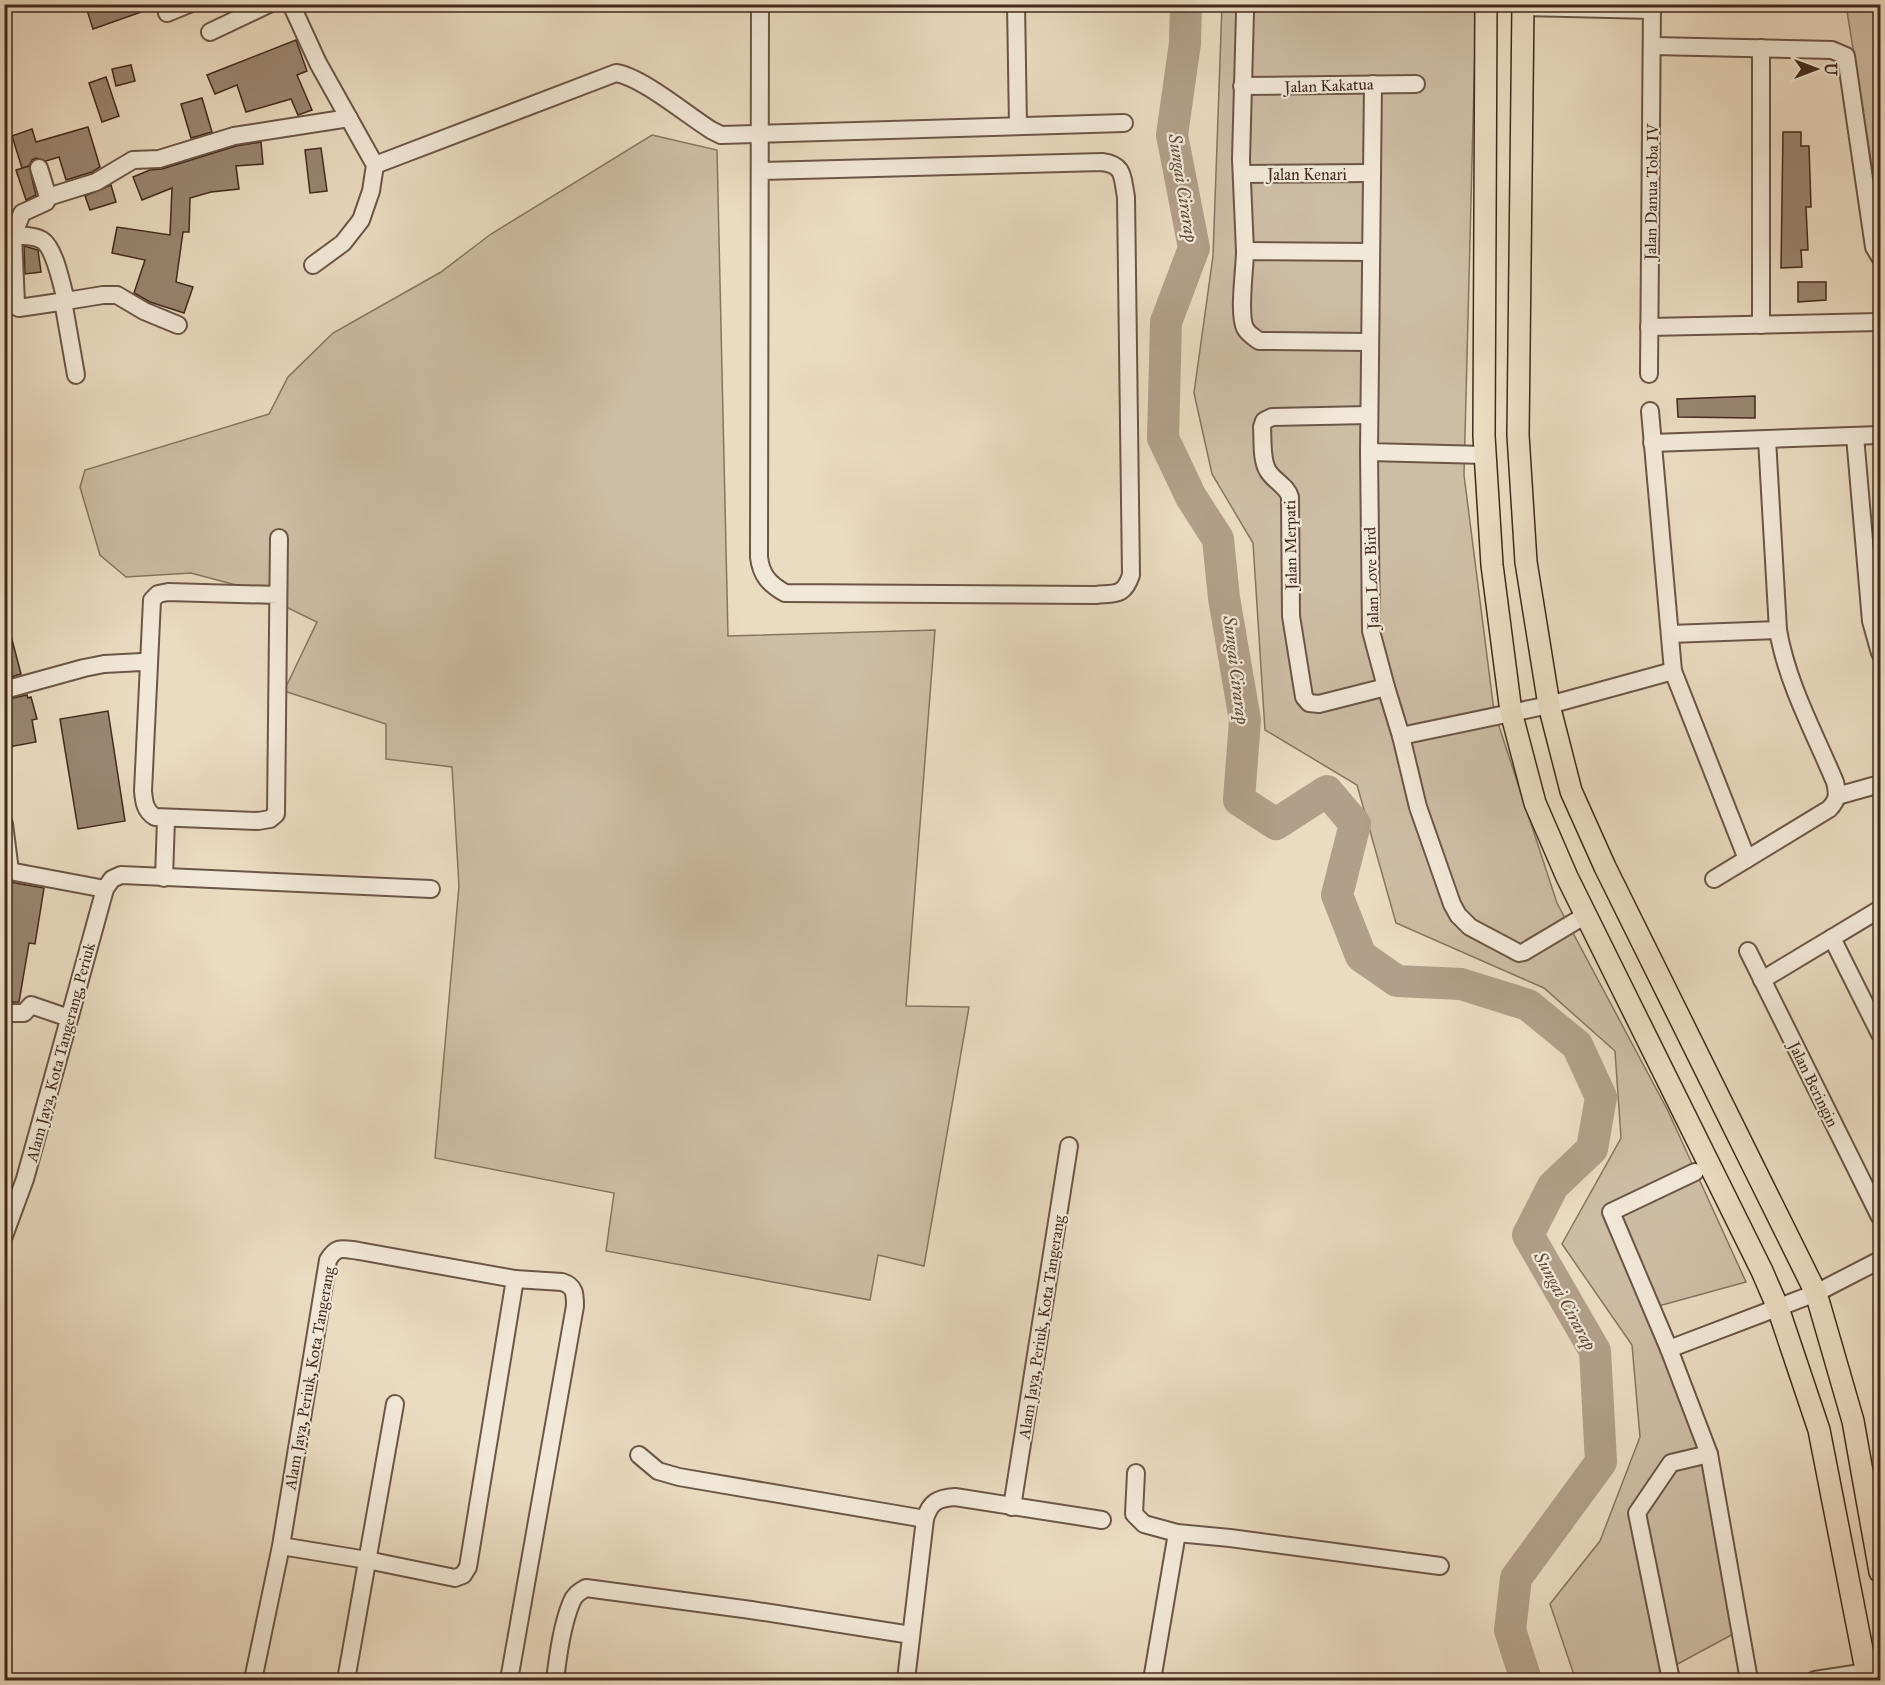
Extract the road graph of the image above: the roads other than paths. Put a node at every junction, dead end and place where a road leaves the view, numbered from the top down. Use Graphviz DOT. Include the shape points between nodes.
graph roads {
  1 [pos="189,4"];
  2 [pos="269,4"];
  3 [pos="291,4"];
  4 [pos="760,4"];
  5 [pos="1016,4"];
  6 [pos="1248,4"];
  7 [pos="1485,4"];
  8 [pos="1523,6"];
  9 [pos="1652,7"];
  10 [pos="166,13"];
  11 [pos="210,32"];
  12 [pos="1652,46"];
  13 [pos="1761,48"];
  14 [pos="1372,84"];
  15 [pos="1416,84"];
  16 [pos="1242,87"];
  17 [pos="349,118"];
  18 [pos="1124,123"];
  19 [pos="1018,126"];
  20 [pos="760,134"];
  21 [pos="375,165"];
  22 [pos="39,168"];
  23 [pos="760,171"];
  24 [pos="1371,173"];
  25 [pos="1242,174"];
  26 [pos="48,197"];
  27 [pos="9,236"];
  28 [pos="1245,251"];
  29 [pos="1370,252"];
  30 [pos="1881,257"];
  31 [pos="314,265"];
  32 [pos="64,301"];
  33 [pos="1881,322"];
  34 [pos="178,325"];
  35 [pos="1761,325"];
  36 [pos="1649,327"];
  37 [pos="1370,342"];
  38 [pos="1649,374"];
  39 [pos="76,375"];
  40 [pos="1650,411"];
  41 [pos="1369,415"];
  42 [pos="1881,435"];
  43 [pos="1855,436"];
  44 [pos="1767,439"];
  45 [pos="1652,443"];
  46 [pos="1369,452"];
  47 [pos="1485,454"];
  48 [pos="279,538"];
  49 [pos="278,595"];
  50 [pos="1778,630"];
  51 [pos="1670,634"];
  52 [pos="1881,652"];
  53 [pos="142,662"];
  54 [pos="1673,671"];
  55 [pos="1386,687"];
  56 [pos="4,690"];
  57 [pos="1545,705"];
  58 [pos="1518,711"];
  59 [pos="1401,736"];
  60 [pos="1881,784"];
  61 [pos="1837,796"];
  62 [pos="166,819"];
  63 [pos="4,824"];
  64 [pos="1747,859"];
  65 [pos="8,871"];
  66 [pos="164,878"];
  67 [pos="1714,879"];
  68 [pos="105,890"];
  69 [pos="431,890"];
  70 [pos="1881,909"];
  71 [pos="1586,915"];
  72 [pos="1832,938"];
  73 [pos="1748,951"];
  74 [pos="1762,980"];
  75 [pos="4,1013"];
  76 [pos="69,1018"];
  77 [pos="1881,1034"];
  78 [pos="1069,1146"];
  79 [pos="1695,1172"];
  80 [pos="1881,1217"];
  81 [pos="4,1236"];
  82 [pos="1881,1260"];
  83 [pos="516,1279"];
  84 [pos="1810,1295"];
  85 [pos="1782,1306"];
  86 [pos="1669,1349"];
  87 [pos="395,1404"];
  88 [pos="1709,1454"];
  89 [pos="639,1455"];
  90 [pos="1136,1473"];
  91 [pos="1012,1507"];
  92 [pos="925,1519"];
  93 [pos="1102,1521"];
  94 [pos="1177,1533"];
  95 [pos="281,1546"];
  96 [pos="367,1560"];
  97 [pos="1440,1566"];
  98 [pos="1881,1572"];
  99 [pos="911,1635"];
  100 [pos="1868,1676"];
  101 [pos="253,1680"];
  102 [pos="346,1680"];
  103 [pos="509,1680"];
  104 [pos="555,1680"];
  105 [pos="906,1680"];
  106 [pos="1152,1680"];
  107 [pos="1671,1680"];
  108 [pos="1749,1680"];
  109 [pos="1815,1680"];
  1 -- 10 [label="street"];
  2 -- 11 [label="street"];
  3 -- 17 [label="street"];
  4 -- 20 [label="street"];
  5 -- 19 [label="street"];
  6 -- 16 [label="street"];
  7 -- 47 [label="main road"];
  8 -- 9 [label="street"];
  8 -- 57 [label="main road" via="1518,435 1526,562"];
  9 -- 12 [label="street, Jalan Danua Toba IV"];
  12 -- 13 [label="street"];
  12 -- 36 [label="street, Jalan Danua Toba IV"];
  13 -- 30 [label="street" via="1832,50 1846,56 1874,247"];
  13 -- 35 [label="street"];
  14 -- 15 [label="street, Jalan Kakatua"];
  14 -- 16 [label="street, Jalan Kakatua"];
  14 -- 24 [label="street, Jalan Love Bird"];
  16 -- 25 [label="street"];
  17 -- 21 [label="street"];
  17 -- 26 [label="street" via="234,136 159,159 134,160 96,182"];
  18 -- 19 [label="street"];
  19 -- 20 [label="street"];
  20 -- 21 [label="street" via="721,135 639,81 616,73"];
  20 -- 23 [label="street"];
  21 -- 31 [label="street" via="361,220 343,243"];
  22 -- 26 [label="street"];
  23 -- 23 [label="street" via="1101,162 1120,170 1126,197 1131,575 1121,592 785,593 767,580 759,557"];
  24 -- 25 [label="street, Jalan Kenari"];
  24 -- 29 [label="street, Jalan Love Bird"];
  25 -- 28 [label="street"];
  26 -- 27 [label="street" via="44,205 22,213"];
  27 -- 32 [label="street" via="28,236 46,244"];
  27 -- 32 [label="street" via="17,308"];
  28 -- 29 [label="street"];
  28 -- 37 [label="street" via="1243,322 1252,336 1259,341"];
  29 -- 37 [label="street, Jalan Love Bird"];
  32 -- 34 [label="street" via="117,295"];
  32 -- 39 [label="street"];
  33 -- 35 [label="street"];
  35 -- 36 [label="street"];
  36 -- 38 [label="street, Jalan Danua Toba IV"];
  37 -- 41 [label="street, Jalan Love Bird"];
  40 -- 45 [label="street"];
  41 -- 46 [label="street, Jalan Love Bird"];
  41 -- 55 [label="street, Jalan Merpati" via="1272,417 1262,427 1265,465 1290,497 1291,616 1304,697 1309,703 1319,704"];
  42 -- 43 [label="street"];
  43 -- 44 [label="street"];
  43 -- 52 [label="street" via="1871,621"];
  44 -- 45 [label="street"];
  44 -- 50 [label="street"];
  45 -- 51 [label="street"];
  46 -- 47 [label="street"];
  46 -- 55 [label="street, Jalan Love Bird" via="1371,622"];
  47 -- 58 [label="main road" via="1491,565"];
  48 -- 49 [label="street"];
  49 -- 62 [label="street" via="276,814 258,821"];
  49 -- 62 [label="street" via="168,592 152,600 143,791 150,814"];
  50 -- 51 [label="street"];
  50 -- 61 [label="street" via="1787,671 1835,782"];
  51 -- 54 [label="street"];
  53 -- 56 [label="street" via="84,668"];
  54 -- 57 [label="street"];
  54 -- 64 [label="street"];
  55 -- 59 [label="street, Jalan Love Bird"];
  57 -- 58 [label="street"];
  57 -- 84 [label="main road" via="1570,792"];
  58 -- 59 [label="street"];
  58 -- 71 [label="main road" via="1535,803"];
  59 -- 71 [label="street, Jalan Love Bird" via="1418,807 1452,904 1462,921 1515,952 1522,952"];
  60 -- 61 [label="street"];
  61 -- 64 [label="street" via="1829,809"];
  62 -- 66 [label="street"];
  63 -- 65 [label="street"];
  64 -- 67 [label="street"];
  65 -- 68 [label="street"];
  66 -- 68 [label="street" via="121,875 112,879"];
  66 -- 69 [label="street"];
  68 -- 76 [label="street, Alam Jaya, Kota Tangerang, Periuk"];
  70 -- 72 [label="street"];
  71 -- 85 [label="main road"];
  72 -- 74 [label="street"];
  72 -- 77 [label="street"];
  73 -- 74 [label="street, Jalan Beringin"];
  74 -- 80 [label="street, Jalan Beringin"];
  75 -- 76 [label="street" via="24,1013 31,1005"];
  76 -- 81 [label="street, Alam Jaya, Kota Tangerang, Periuk" via="25,1179"];
  78 -- 91 [label="street, Alam Jaya, Periuk, Kota Tangerang"];
  79 -- 86 [label="street" via="1611,1212"];
  82 -- 84 [label="street"];
  83 -- 95 [label="street, Alam Jaya, Periuk, Kota Tangerang" via="359,1251 333,1251 328,1260"];
  83 -- 96 [label="street" via="468,1567 455,1578"];
  83 -- 103 [label="street, Alam Jaya, Periuk, Kota Tangerang" via="568,1284 575,1294 575,1306"];
  84 -- 85 [label="street"];
  84 -- 98 [label="main road" via="1853,1421"];
  85 -- 86 [label="street"];
  85 -- 100 [label="main road" via="1819,1430"];
  86 -- 88 [label="street"];
  87 -- 96 [label="street"];
  88 -- 107 [label="street" via="1671,1463 1637,1513"];
  88 -- 108 [label="street"];
  89 -- 92 [label="street" via="658,1471 679,1477"];
  90 -- 94 [label="street" via="1136,1518"];
  91 -- 92 [label="street" via="944,1498 928,1509"];
  91 -- 93 [label="street"];
  92 -- 99 [label="street"];
  94 -- 97 [label="street"];
  94 -- 106 [label="street"];
  95 -- 96 [label="street"];
  95 -- 101 [label="street, Alam Jaya, Periuk, Kota Tangerang"];
  96 -- 102 [label="street"];
  99 -- 104 [label="street" via="586,1588 573,1600"];
  99 -- 105 [label="street"];
  100 -- 109 [label="street"];
}
